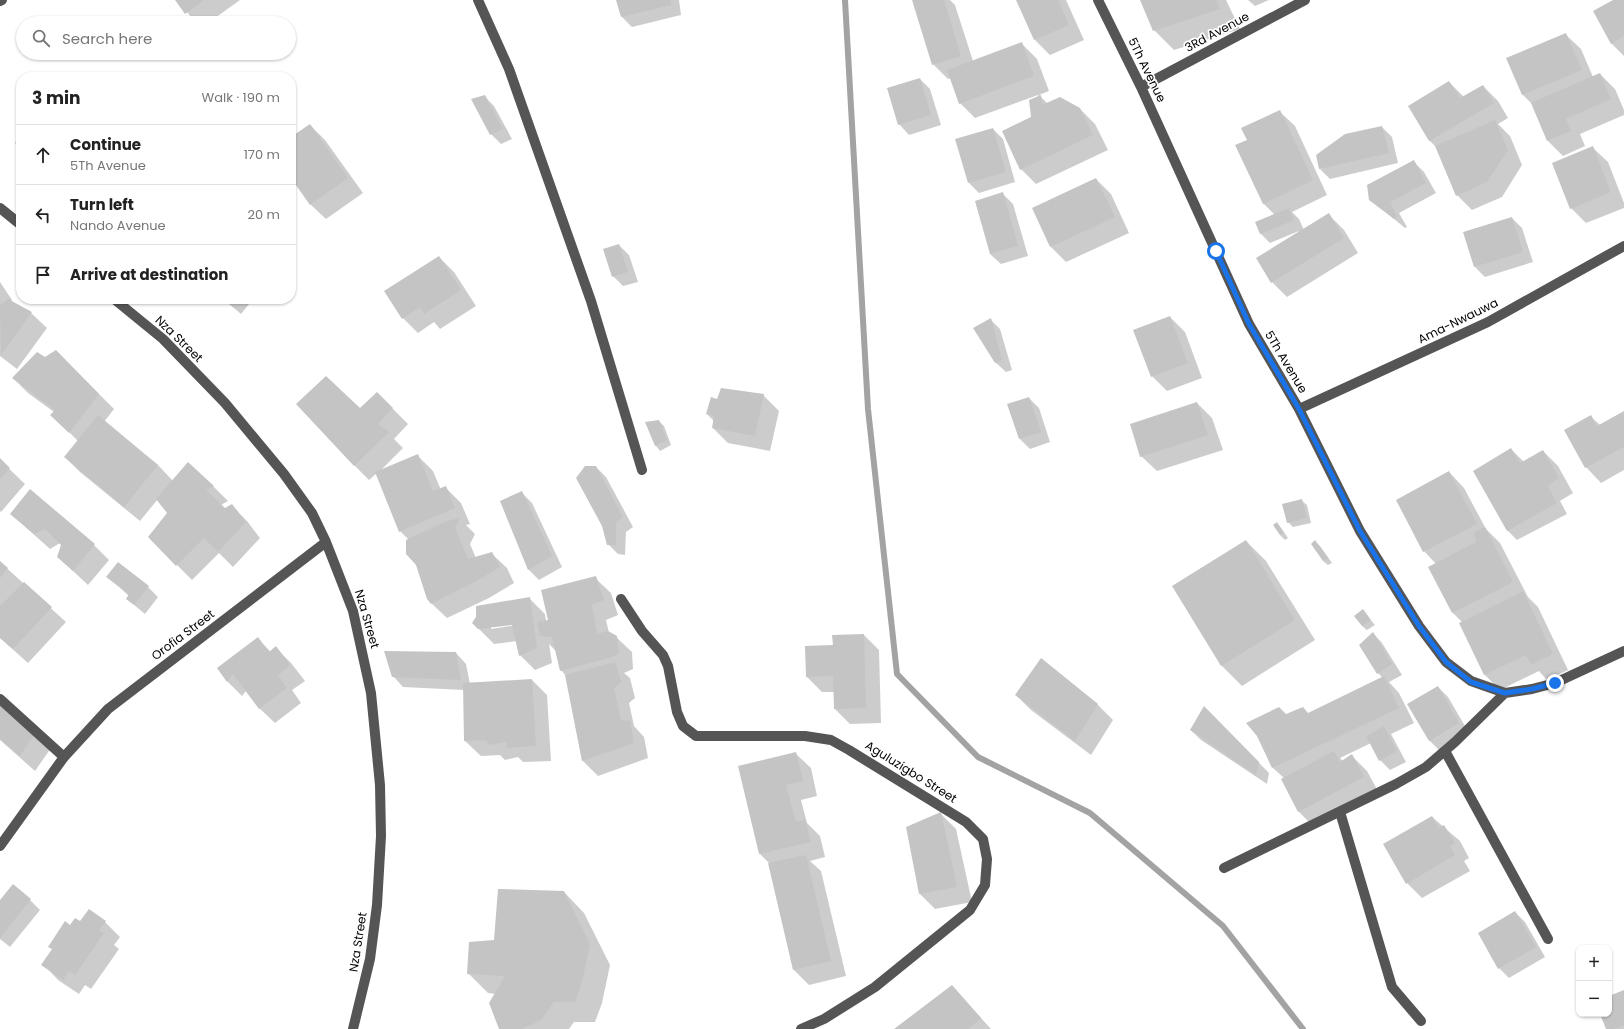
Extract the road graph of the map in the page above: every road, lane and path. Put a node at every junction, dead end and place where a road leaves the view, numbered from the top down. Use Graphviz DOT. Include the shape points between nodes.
graph roads {
  1 [pos="478,0"];
  2 [pos="1098,0"];
  3 [pos="1305,0"];
  4 [pos="1141,87"];
  5 [pos="0,208"];
  6 [pos="16,221"];
  7 [pos="1624,246"];
  8 [pos="120,304"];
  9 [pos="1299,409"];
  10 [pos="642,470"];
  11 [pos="326,542"];
  12 [pos="621,599"];
  13 [pos="1624,651"];
  14 [pos="1505,693"];
  15 [pos="0,699"];
  16 [pos="1445,751"];
  17 [pos="64,757"];
  18 [pos="1340,812"];
  19 [pos="0,846"];
  20 [pos="1224,868"];
  21 [pos="1548,939"];
  22 [pos="1421,1020"];
  23 [pos="353,1029"];
  24 [pos="801,1029"];
  1 -- 10 [label="street" via="509,69 591,301"];
  2 -- 4 [label="street, 5Th Avenue"];
  3 -- 4 [label="street, 3Rd Avenue"];
  4 -- 9 [label="street, 5Th Avenue" via="1249,324"];
  5 -- 6 [label="street"];
  7 -- 9 [label="street, Ama-Nwauwa" via="1488,322"];
  8 -- 11 [label="street, Nza Street" via="163,339 225,403 284,474 312,513"];
  9 -- 14 [label="street, 5Th Avenue" via="1360,531 1419,626 1446,662 1471,682"];
  11 -- 17 [label="street, Orofia Street" via="108,709"];
  11 -- 23 [label="street, Nza Street" via="353,611 365,662 371,693 380,785 377,905 370,959"];
  12 -- 24 [label="street, Aguluzigbo Street" via="663,655 668,666 677,712 683,726 696,736 805,736 831,740 966,822 983,839 987,859 985,885 970,910 875,987 824,1019"];
  13 -- 14 [label="street" via="1555,683"];
  14 -- 16 [label="street"];
  15 -- 17 [label="street"];
  16 -- 18 [label="street" via="1420,771"];
  16 -- 21 [label="street"];
  17 -- 19 [label="street, Orofia Street"];
  18 -- 20 [label="street"];
  18 -- 22 [label="street" via="1392,987"];
}
